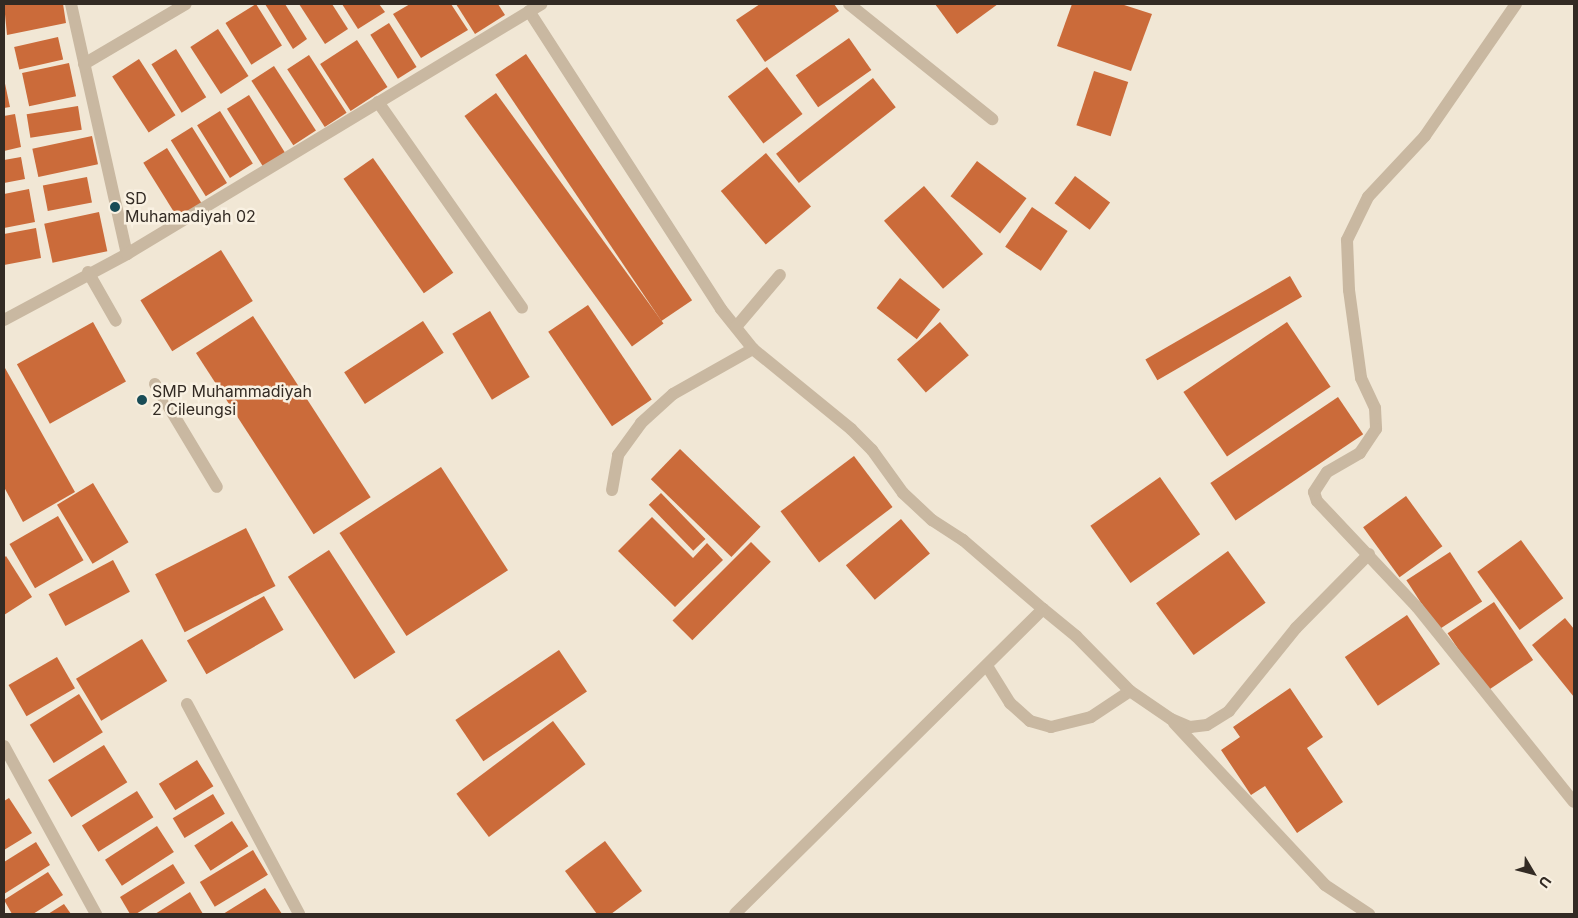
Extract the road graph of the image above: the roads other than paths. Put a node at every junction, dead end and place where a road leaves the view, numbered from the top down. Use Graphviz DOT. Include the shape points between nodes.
graph roads {
  1 [pos="71,4"];
  2 [pos="186,4"];
  3 [pos="542,4"];
  4 [pos="849,4"];
  5 [pos="1516,4"];
  6 [pos="529,11"];
  7 [pos="84,64"];
  8 [pos="378,102"];
  9 [pos="992,118"];
  10 [pos="127,254"];
  11 [pos="88,272"];
  12 [pos="780,275"];
  13 [pos="522,308"];
  14 [pos="4,320"];
  15 [pos="116,321"];
  16 [pos="736,327"];
  17 [pos="753,348"];
  18 [pos="155,384"];
  19 [pos="216,487"];
  20 [pos="612,490"];
  21 [pos="1369,554"];
  22 [pos="1043,609"];
  23 [pos="987,666"];
  24 [pos="1130,691"];
  25 [pos="188,704"];
  26 [pos="1171,719"];
  27 [pos="4,746"];
  28 [pos="1574,802"];
  29 [pos="96,914"];
  30 [pos="299,914"];
  31 [pos="735,914"];
  32 [pos="1369,914"];
  1 -- 7 [label="street"];
  2 -- 7 [label="street"];
  3 -- 6 [label="street"];
  4 -- 9 [label="street"];
  5 -- 21 [label="street" via="1425,136 1368,196 1346,240 1360,369 1375,408 1376,429 1360,453 1327,472 1314,492 1317,501"];
  6 -- 8 [label="street"];
  6 -- 16 [label="street" via="720,309"];
  7 -- 10 [label="street"];
  8 -- 10 [label="street"];
  8 -- 13 [label="street"];
  10 -- 11 [label="street"];
  11 -- 14 [label="street"];
  11 -- 15 [label="street"];
  12 -- 16 [label="street"];
  16 -- 17 [label="street"];
  17 -- 20 [label="street" via="686,386 641,423 618,455"];
  17 -- 22 [label="street" via="851,429 872,450 903,493 932,520 963,540"];
  18 -- 19 [label="street"];
  21 -- 26 [label="street" via="1296,628 1229,711 1207,725 1190,727"];
  21 -- 28 [label="street" via="1417,607"];
  22 -- 23 [label="street"];
  22 -- 24 [label="street" via="1076,636"];
  23 -- 24 [label="street" via="1010,703 1030,721 1051,727 1091,717"];
  23 -- 31 [label="street"];
  24 -- 26 [label="street"];
  25 -- 30 [label="street"];
  26 -- 32 [label="street" via="1325,885"];
  27 -- 29 [label="street"];
}
